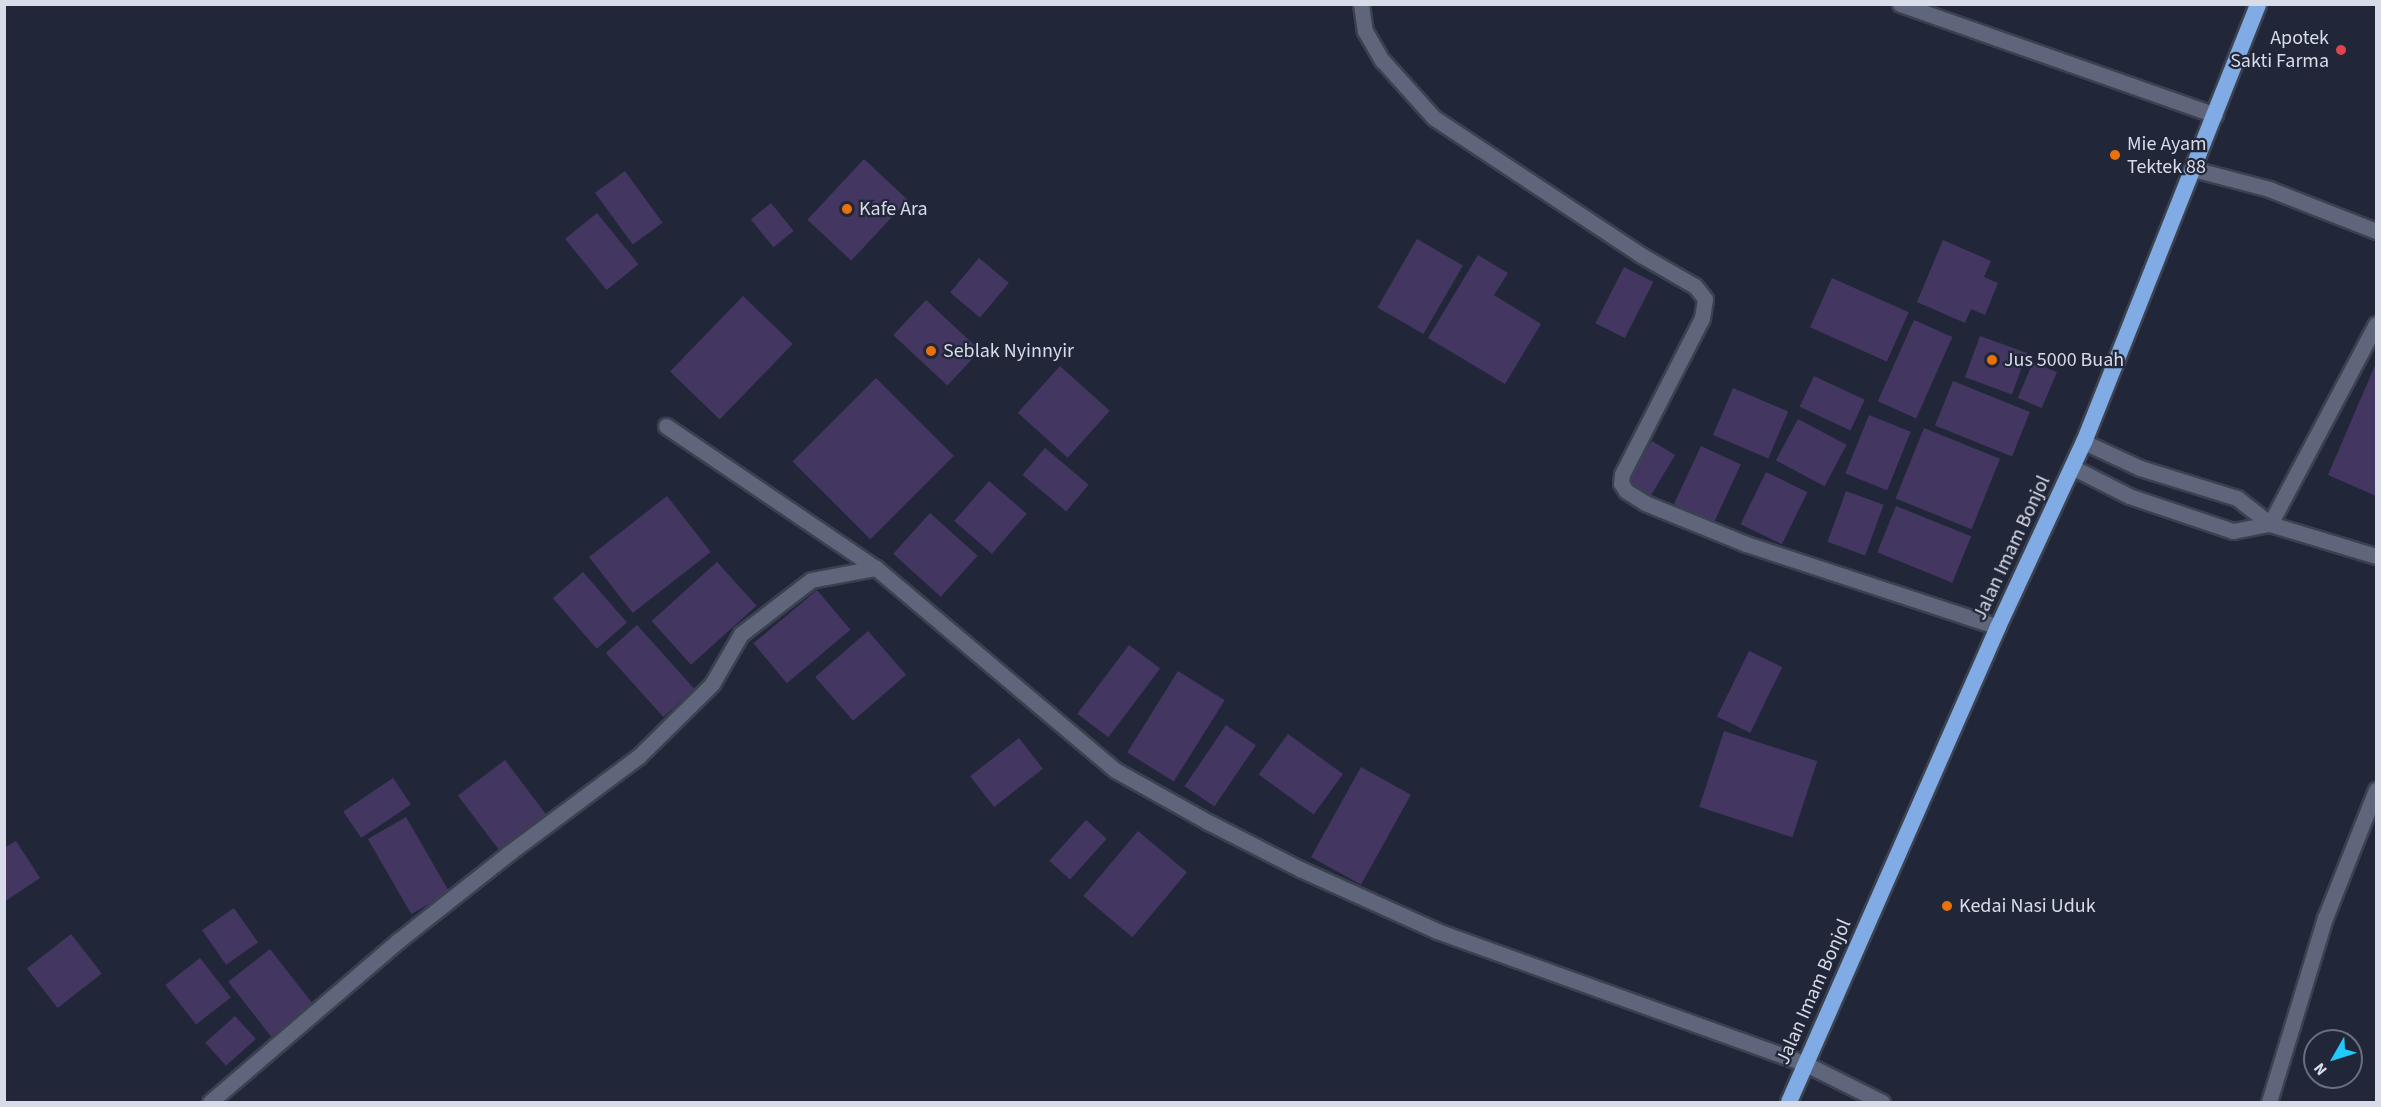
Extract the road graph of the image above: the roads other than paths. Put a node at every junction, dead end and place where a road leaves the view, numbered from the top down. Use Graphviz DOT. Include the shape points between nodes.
graph roads {
  1 [pos="1361,4"];
  2 [pos="1900,4"];
  3 [pos="2258,4"];
  4 [pos="2215,115"];
  5 [pos="2193,169"];
  6 [pos="2376,231"];
  7 [pos="2376,324"];
  8 [pos="666,426"];
  9 [pos="2084,442"];
  10 [pos="2072,467"];
  11 [pos="2270,524"];
  12 [pos="2376,556"];
  13 [pos="876,568"];
  14 [pos="1998,627"];
  15 [pos="2376,790"];
  16 [pos="1806,1065"];
  17 [pos="210,1102"];
  18 [pos="1789,1102"];
  19 [pos="1882,1102"];
  20 [pos="2269,1102"];
  1 -- 14 [label="street" via="1365,31 1382,60 1434,118 1641,255 1695,286 1705,299 1702,318 1622,474 1621,483 1626,491 1645,503 1746,544"];
  2 -- 4 [label="street"];
  3 -- 4 [label="highway, Jalan Imam Bonjol"];
  4 -- 5 [label="highway, Jalan Imam Bonjol"];
  5 -- 6 [label="street" via="2269,189"];
  5 -- 9 [label="highway, Jalan Imam Bonjol"];
  7 -- 11 [label="street"];
  8 -- 13 [label="street"];
  9 -- 10 [label="highway, Jalan Imam Bonjol"];
  9 -- 11 [label="street" via="2140,468 2237,498"];
  10 -- 11 [label="street" via="2128,496 2234,531"];
  10 -- 14 [label="highway, Jalan Imam Bonjol"];
  11 -- 12 [label="street"];
  13 -- 16 [label="street" via="1115,770 1208,822 1437,931"];
  13 -- 17 [label="street" via="811,580 741,634 712,684 638,757 398,941"];
  14 -- 16 [label="highway, Jalan Imam Bonjol"];
  15 -- 20 [label="street" via="2325,918"];
  16 -- 18 [label="highway, Jalan Imam Bonjol"];
  16 -- 19 [label="street"];
}
